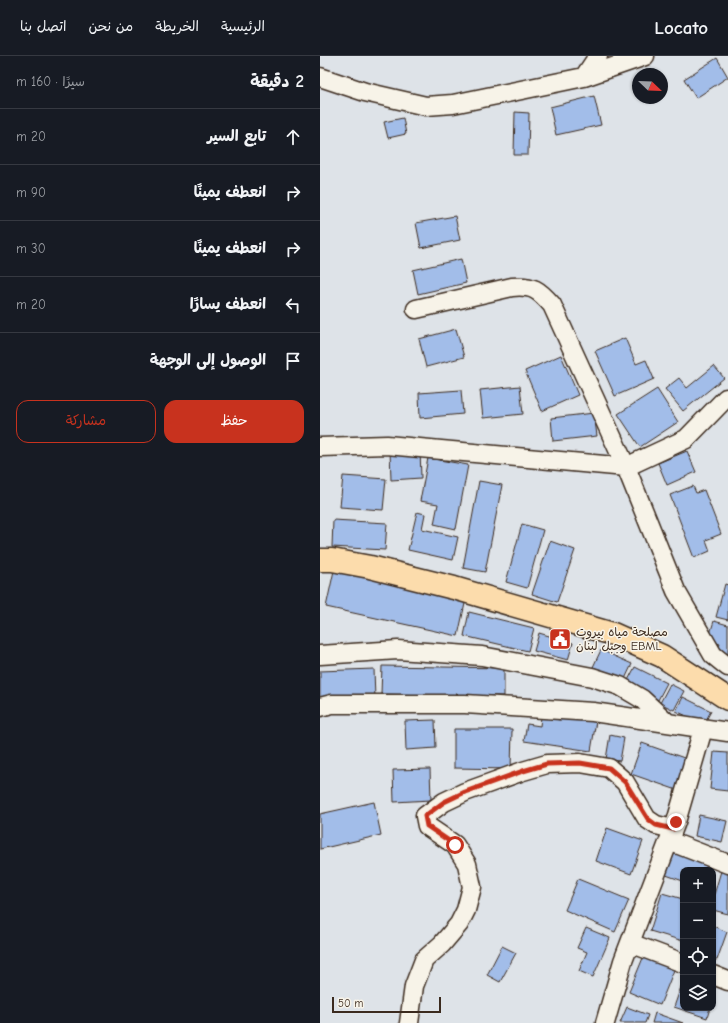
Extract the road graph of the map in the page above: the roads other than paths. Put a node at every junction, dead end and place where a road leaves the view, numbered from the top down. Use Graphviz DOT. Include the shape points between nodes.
graph roads {
  1 [pos="598,56"];
  2 [pos="645,56"];
  3 [pos="320,76"];
  4 [pos="584,77"];
  5 [pos="416,308"];
  6 [pos="726,398"];
  7 [pos="320,447"];
  8 [pos="626,467"];
  9 [pos="320,560"];
  10 [pos="320,654"];
  11 [pos="728,667"];
  12 [pos="728,699"];
  13 [pos="320,707"];
  14 [pos="668,723"];
  15 [pos="703,729"];
  16 [pos="728,732"];
  17 [pos="671,835"];
  18 [pos="728,864"];
  19 [pos="630,943"];
  20 [pos="680,962"];
  21 [pos="716,976"];
  22 [pos="728,981"];
  23 [pos="410,1023"];
  24 [pos="605,1023"];
  1 -- 4 [label="street"];
  2 -- 4 [label="street"];
  3 -- 4 [label="street" via="365,92 426,106 453,104"];
  5 -- 8 [label="street" via="512,287 526,286 540,291 552,305"];
  6 -- 8 [label="street" via="686,439"];
  7 -- 8 [label="street" via="387,445"];
  8 -- 11 [label="street" via="676,591 713,655"];
  9 -- 12 [label="main road" via="370,567 613,634 667,658"];
  10 -- 14 [label="street" via="398,650 482,656 592,677 620,686"];
  13 -- 14 [label="street" via="332,704 465,704 593,712"];
  14 -- 15 [label="street"];
  15 -- 16 [label="street"];
  15 -- 17 [label="street"];
  17 -- 18 [label="street"];
  17 -- 19 [label="street"];
  17 -- 23 [label="street" via="648,819 625,782 609,768 580,763 547,764 465,792 444,802 425,816 427,826 455,845 467,864 472,887 459,924 424,960 414,986"];
  19 -- 20 [label="street"];
  19 -- 24 [label="street"];
  21 -- 22 [label="street"];
}
